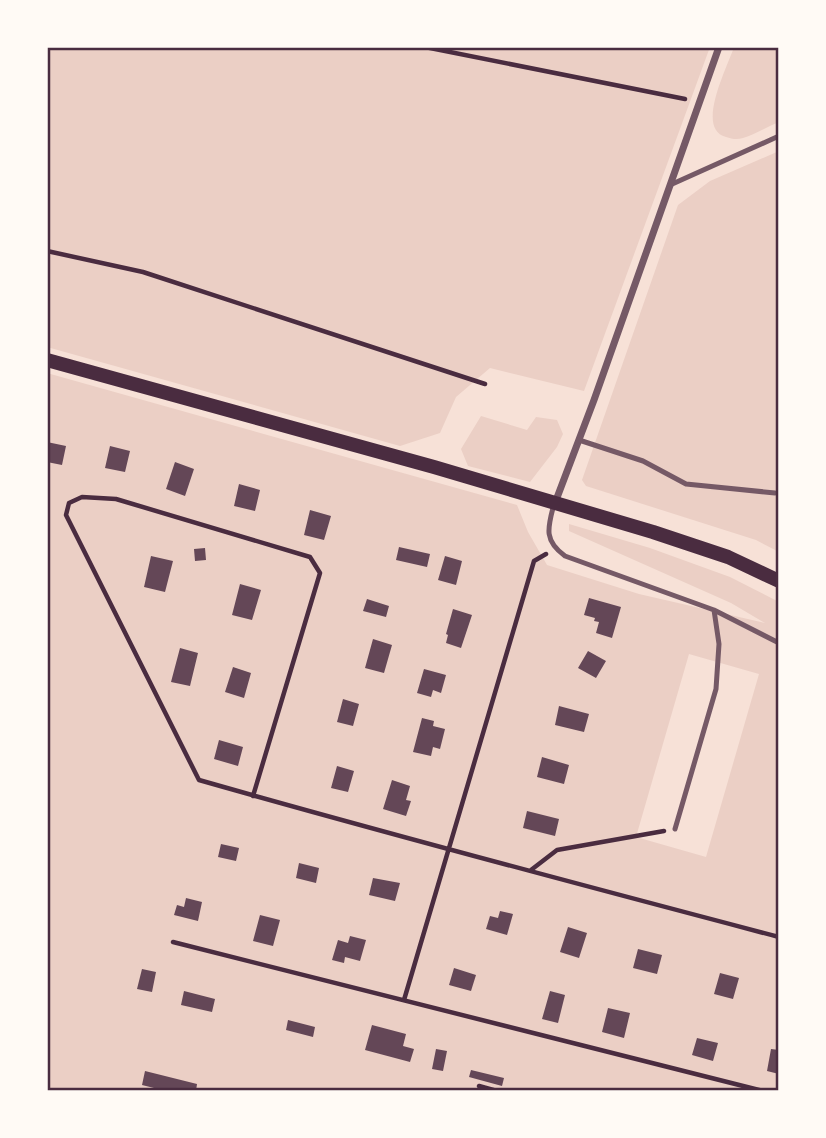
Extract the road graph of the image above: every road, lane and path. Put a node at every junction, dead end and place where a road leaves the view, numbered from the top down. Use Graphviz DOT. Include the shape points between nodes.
graph roads {
  1 [pos="425,47"];
  2 [pos="719,47"];
  3 [pos="699,102"];
  4 [pos="779,135"];
  5 [pos="668,186"];
  6 [pos="47,251"];
  7 [pos="47,360"];
  8 [pos="485,384"];
  9 [pos="579,440"];
  10 [pos="775,493"];
  11 [pos="555,503"];
  12 [pos="534,562"];
  13 [pos="779,581"];
  14 [pos="714,610"];
  15 [pos="779,643"];
  16 [pos="253,796"];
  17 [pos="675,829"];
  18 [pos="448,849"];
  19 [pos="530,871"];
  20 [pos="779,937"];
  21 [pos="173,942"];
  22 [pos="404,1000"];
  23 [pos="479,1086"];
  24 [pos="497,1091"];
  25 [pos="763,1091"];
  1 -- 3 [label="path"];
  2 -- 3 [label="street"];
  3 -- 5 [label="street"];
  4 -- 5 [label="lane"];
  5 -- 9 [label="street"];
  6 -- 8 [label="path" via="143,272"];
  7 -- 11 [label="main road"];
  9 -- 10 [label="lane" via="643,461 685,484"];
  9 -- 11 [label="street"];
  11 -- 13 [label="main road" via="728,557"];
  11 -- 14 [label="lane" via="548,530 555,548 565,556"];
  12 -- 18 [label="path"];
  14 -- 15 [label="lane"];
  14 -- 17 [label="lane" via="719,644 716,689"];
  16 -- 16 [label="path" via="199,780 66,515 69,503 82,497 116,499 310,557 320,573"];
  16 -- 18 [label="path"];
  17 -- 19 [label="path" via="557,850"];
  18 -- 19 [label="path"];
  18 -- 22 [label="path"];
  19 -- 20 [label="path"];
  21 -- 22 [label="path"];
  22 -- 25 [label="path"];
  23 -- 24 [label="path"];
}
